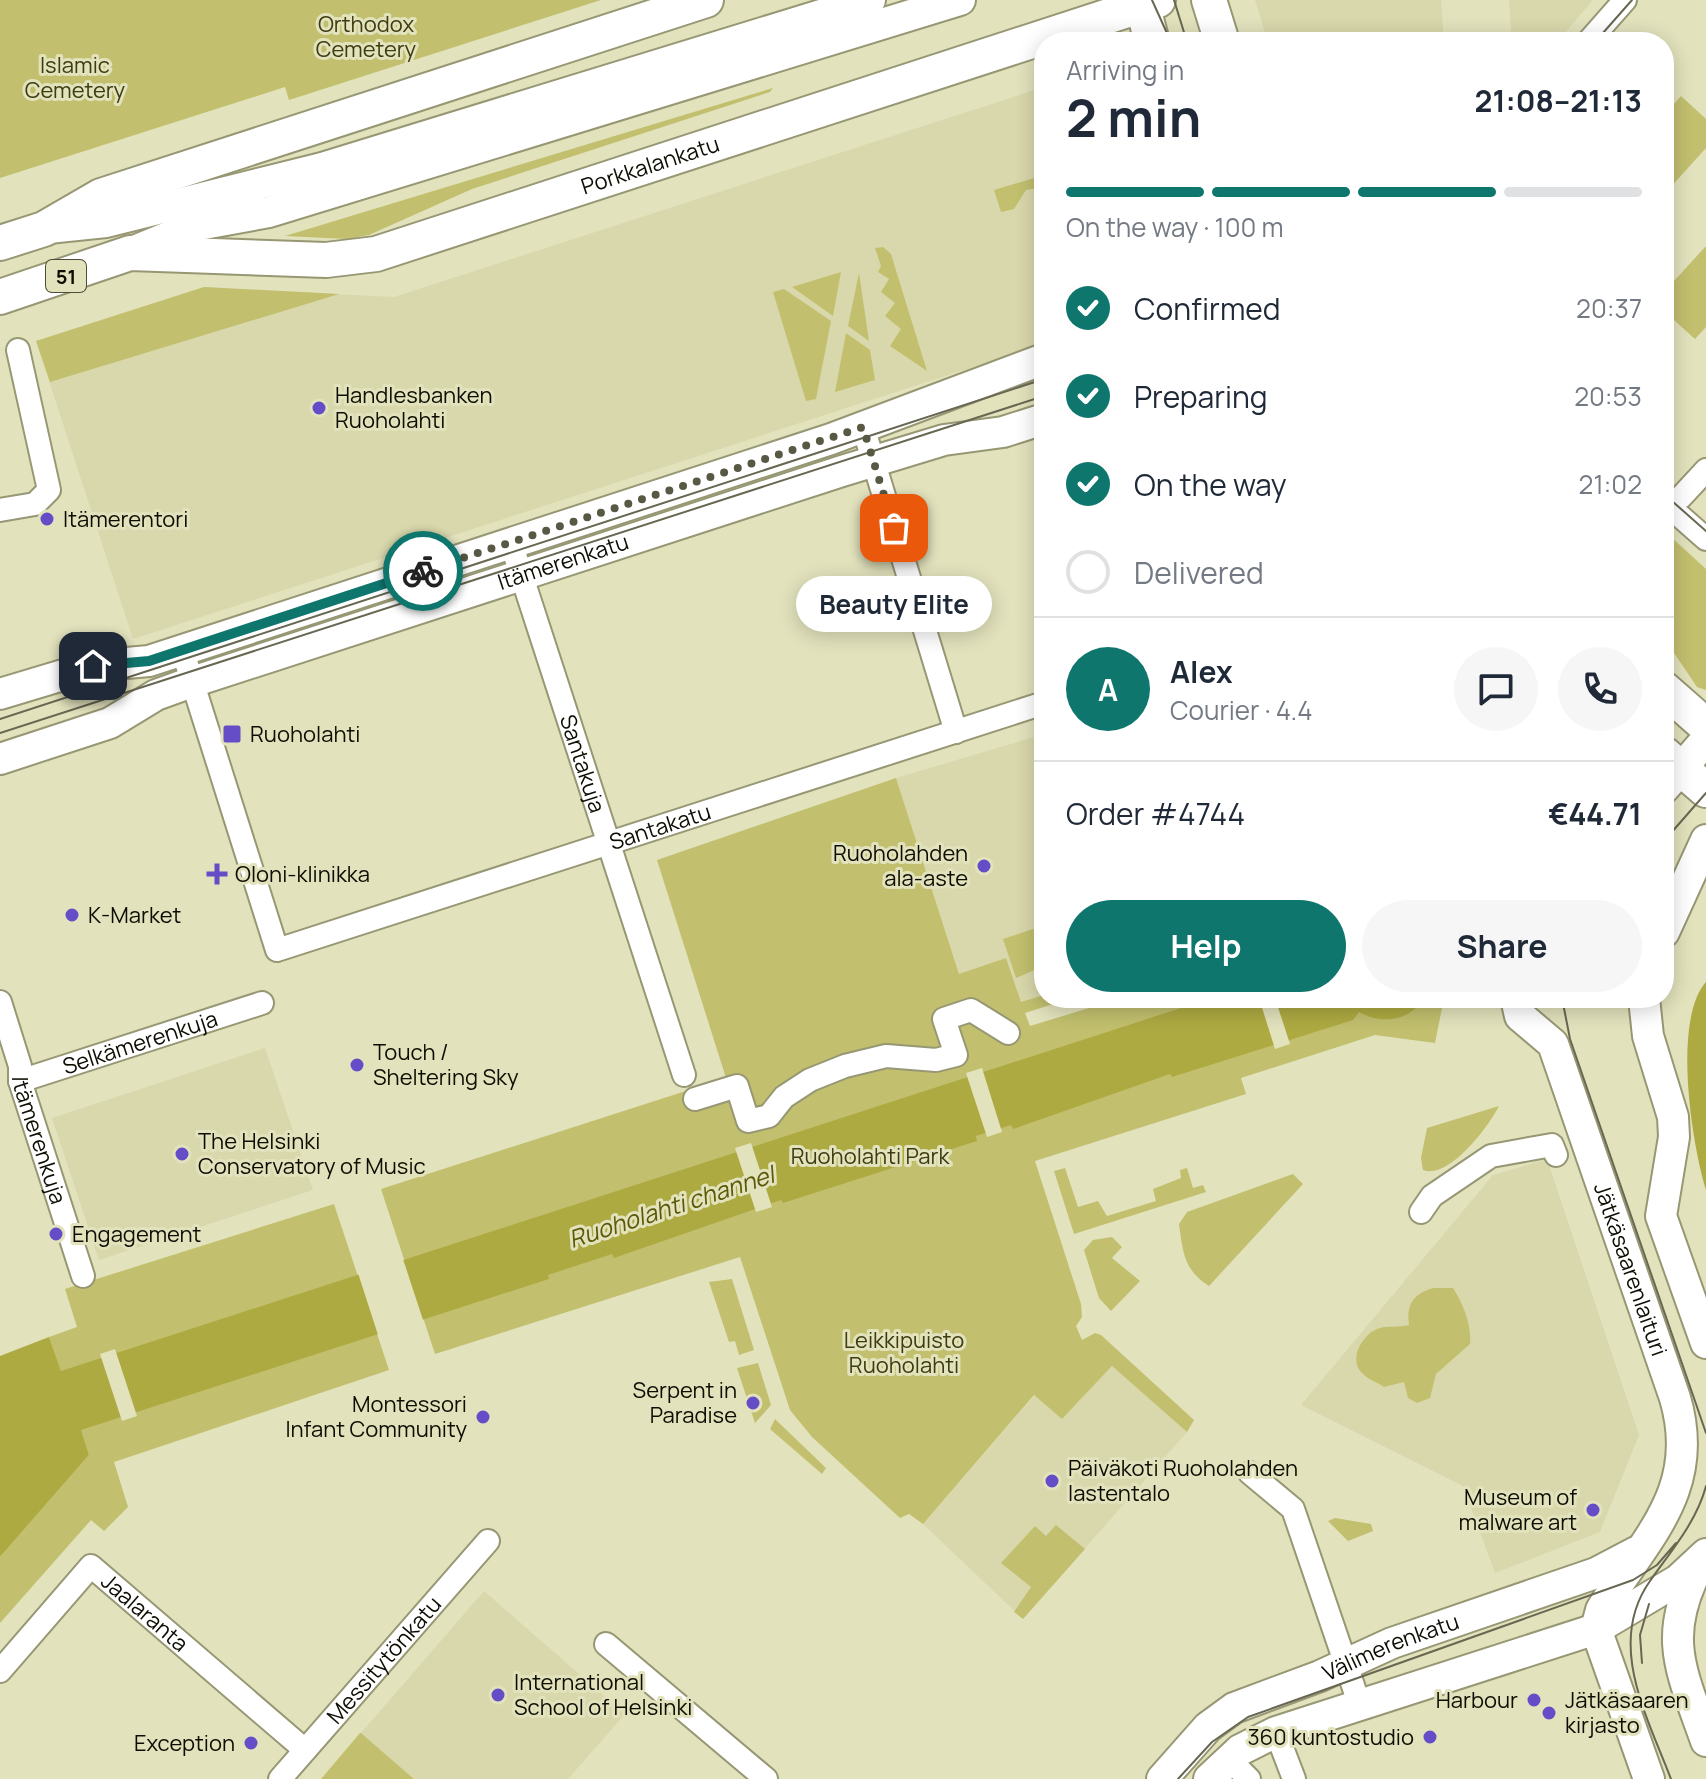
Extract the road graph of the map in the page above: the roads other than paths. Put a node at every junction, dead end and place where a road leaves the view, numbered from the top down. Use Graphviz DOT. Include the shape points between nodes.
graph roads {
  1 [pos="706,0"];
  2 [pos="960,0"];
  3 [pos="1209,0"];
  4 [pos="1625,0"];
  5 [pos="1147,2"];
  6 [pos="870,9"];
  7 [pos="1055,32"];
  8 [pos="1151,32"];
  9 [pos="1219,32"];
  10 [pos="1597,32"];
  11 [pos="1034,39"];
  12 [pos="44,229"];
  13 [pos="0,243"];
  14 [pos="130,253"];
  15 [pos="0,297"];
  16 [pos="18,350"];
  17 [pos="1034,363"];
  18 [pos="1034,422"];
  19 [pos="863,427"];
  20 [pos="874,462"];
  21 [pos="1706,470"];
  22 [pos="1674,498"];
  23 [pos="1674,502"];
  24 [pos="0,510"];
  25 [pos="1706,539"];
  26 [pos="511,543"];
  27 [pos="521,577"];
  28 [pos="182,649"];
  29 [pos="192,682"];
  30 [pos="0,694"];
  31 [pos="1674,698"];
  32 [pos="1034,706"];
  33 [pos="1706,726"];
  34 [pos="956,732"];
  35 [pos="1706,740"];
  36 [pos="0,759"];
  37 [pos="1674,766"];
  38 [pos="1674,773"];
  39 [pos="1706,790"];
  40 [pos="1706,840"];
  41 [pos="611,843"];
  42 [pos="1674,910"];
  43 [pos="0,1002"];
  44 [pos="262,1003"];
  45 [pos="1518,1008"];
  46 [pos="1645,1008"];
  47 [pos="1006,1035"];
  48 [pos="684,1075"];
  49 [pos="20,1081"];
  50 [pos="695,1099"];
  51 [pos="1556,1148"];
  52 [pos="1421,1212"];
  53 [pos="83,1276"];
  54 [pos="1706,1343"];
  55 [pos="1250,1473"];
  56 [pos="488,1541"];
  57 [pos="1641,1549"];
  58 [pos="1703,1558"];
  59 [pos="1559,1586"];
  60 [pos="1623,1600"];
  61 [pos="1596,1629"];
  62 [pos="1675,1643"];
  63 [pos="606,1644"];
  64 [pos="1345,1664"];
  65 [pos="0,1671"];
  66 [pos="1360,1706"];
  67 [pos="1276,1732"];
  68 [pos="1706,1741"];
  69 [pos="305,1750"];
  70 [pos="280,1779"];
  71 [pos="766,1779"];
  72 [pos="1162,1779"];
  73 [pos="1209,1779"];
  74 [pos="1294,1779"];
  75 [pos="1649,1779"];
  1 -- 12 [label="main road, Porkkalankatu" via="101,196"];
  2 -- 6 [label="street, Porkkalankatu"];
  3 -- 9 [label="main road"];
  4 -- 10 [label="street"];
  5 -- 7 [label="main road, Porkkalankatu"];
  5 -- 8 [label="main road"];
  6 -- 12 [label="street, Porkkalankatu / 51" via="322,168 106,222"];
  6 -- 14 [label="street, Porkkalankatu" via="269,212 198,225"];
  11 -- 14 [label="main road, Porkkalankatu" via="376,254 326,260"];
  12 -- 13 [label="main road, Porkkalankatu / 51"];
  14 -- 15 [label="main road, Porkkalankatu / 51"];
  16 -- 24 [label="street" via="49,490 35,504"];
  17 -- 19 [label="street, Itämerenkatu"];
  18 -- 20 [label="street, Itämerenkatu" via="944,440"];
  19 -- 20 [label="street"];
  19 -- 26 [label="street, Itämerenkatu"];
  20 -- 27 [label="street, Itämerenkatu"];
  20 -- 34 [label="street"];
  21 -- 22 [label="street"];
  23 -- 25 [label="street"];
  26 -- 27 [label="street, Santakuja"];
  26 -- 28 [label="street, Itämerenkatu"];
  27 -- 29 [label="street, Itämerenkatu"];
  27 -- 41 [label="street, Santakuja"];
  28 -- 29 [label="street"];
  28 -- 30 [label="street, Itämerenkatu" via="149,661 93,666"];
  29 -- 36 [label="street, Itämerenkatu" via="144,701 110,723"];
  29 -- 41 [label="street, Santakatu" via="277,950"];
  31 -- 33 [label="main road"];
  32 -- 34 [label="street, Santakatu"];
  34 -- 41 [label="street, Santakatu"];
  35 -- 37 [label="street"];
  38 -- 39 [label="main road"];
  40 -- 42 [label="street"];
  41 -- 48 [label="street, Santakuja"];
  43 -- 49 [label="street, Itämerenkuja"];
  44 -- 49 [label="street, Selkämerenkuja"];
  45 -- 57 [label="street, Jätkäsaarenlaituri" via="1520,1016 1553,1044 1680,1413 1681,1473"];
  46 -- 54 [label="street, Jätkäsaarenlaituri" via="1648,1036 1673,1117 1661,1216"];
  47 -- 50 [label="street" via="971,1010 944,1019 956,1055 936,1060 886,1056 845,1066 784,1097 769,1116 748,1121 737,1086"];
  49 -- 53 [label="street, Itämerenkuja"];
  51 -- 52 [label="street" via="1491,1156 1432,1196"];
  55 -- 64 [label="street" via="1293,1509"];
  56 -- 69 [label="street, Messitytönkatu"];
  57 -- 59 [label="street, Välimerenkatu" via="1610,1568"];
  57 -- 60 [label="street, Jätkäsaarenlaituri"];
  58 -- 60 [label="street"];
  58 -- 62 [label="street" via="1679,1612"];
  59 -- 60 [label="street"];
  59 -- 64 [label="street, Välimerenkatu"];
  60 -- 61 [label="street, Jätkäsaarenlaituri" via="1601,1610"];
  60 -- 62 [label="street"];
  61 -- 66 [label="street, Välimerenkatu"];
  61 -- 75 [label="street"];
  62 -- 68 [label="street"];
  63 -- 71 [label="street"];
  64 -- 66 [label="street"];
  64 -- 72 [label="street, Välimerenkatu" via="1221,1716"];
  65 -- 69 [label="street, Jaalaranta" via="91,1566"];
  66 -- 67 [label="street, Välimerenkatu"];
  67 -- 73 [label="street, Välimerenkatu" via="1240,1750"];
  67 -- 74 [label="street"];
  69 -- 70 [label="street, Messitytönkatu"];
}
